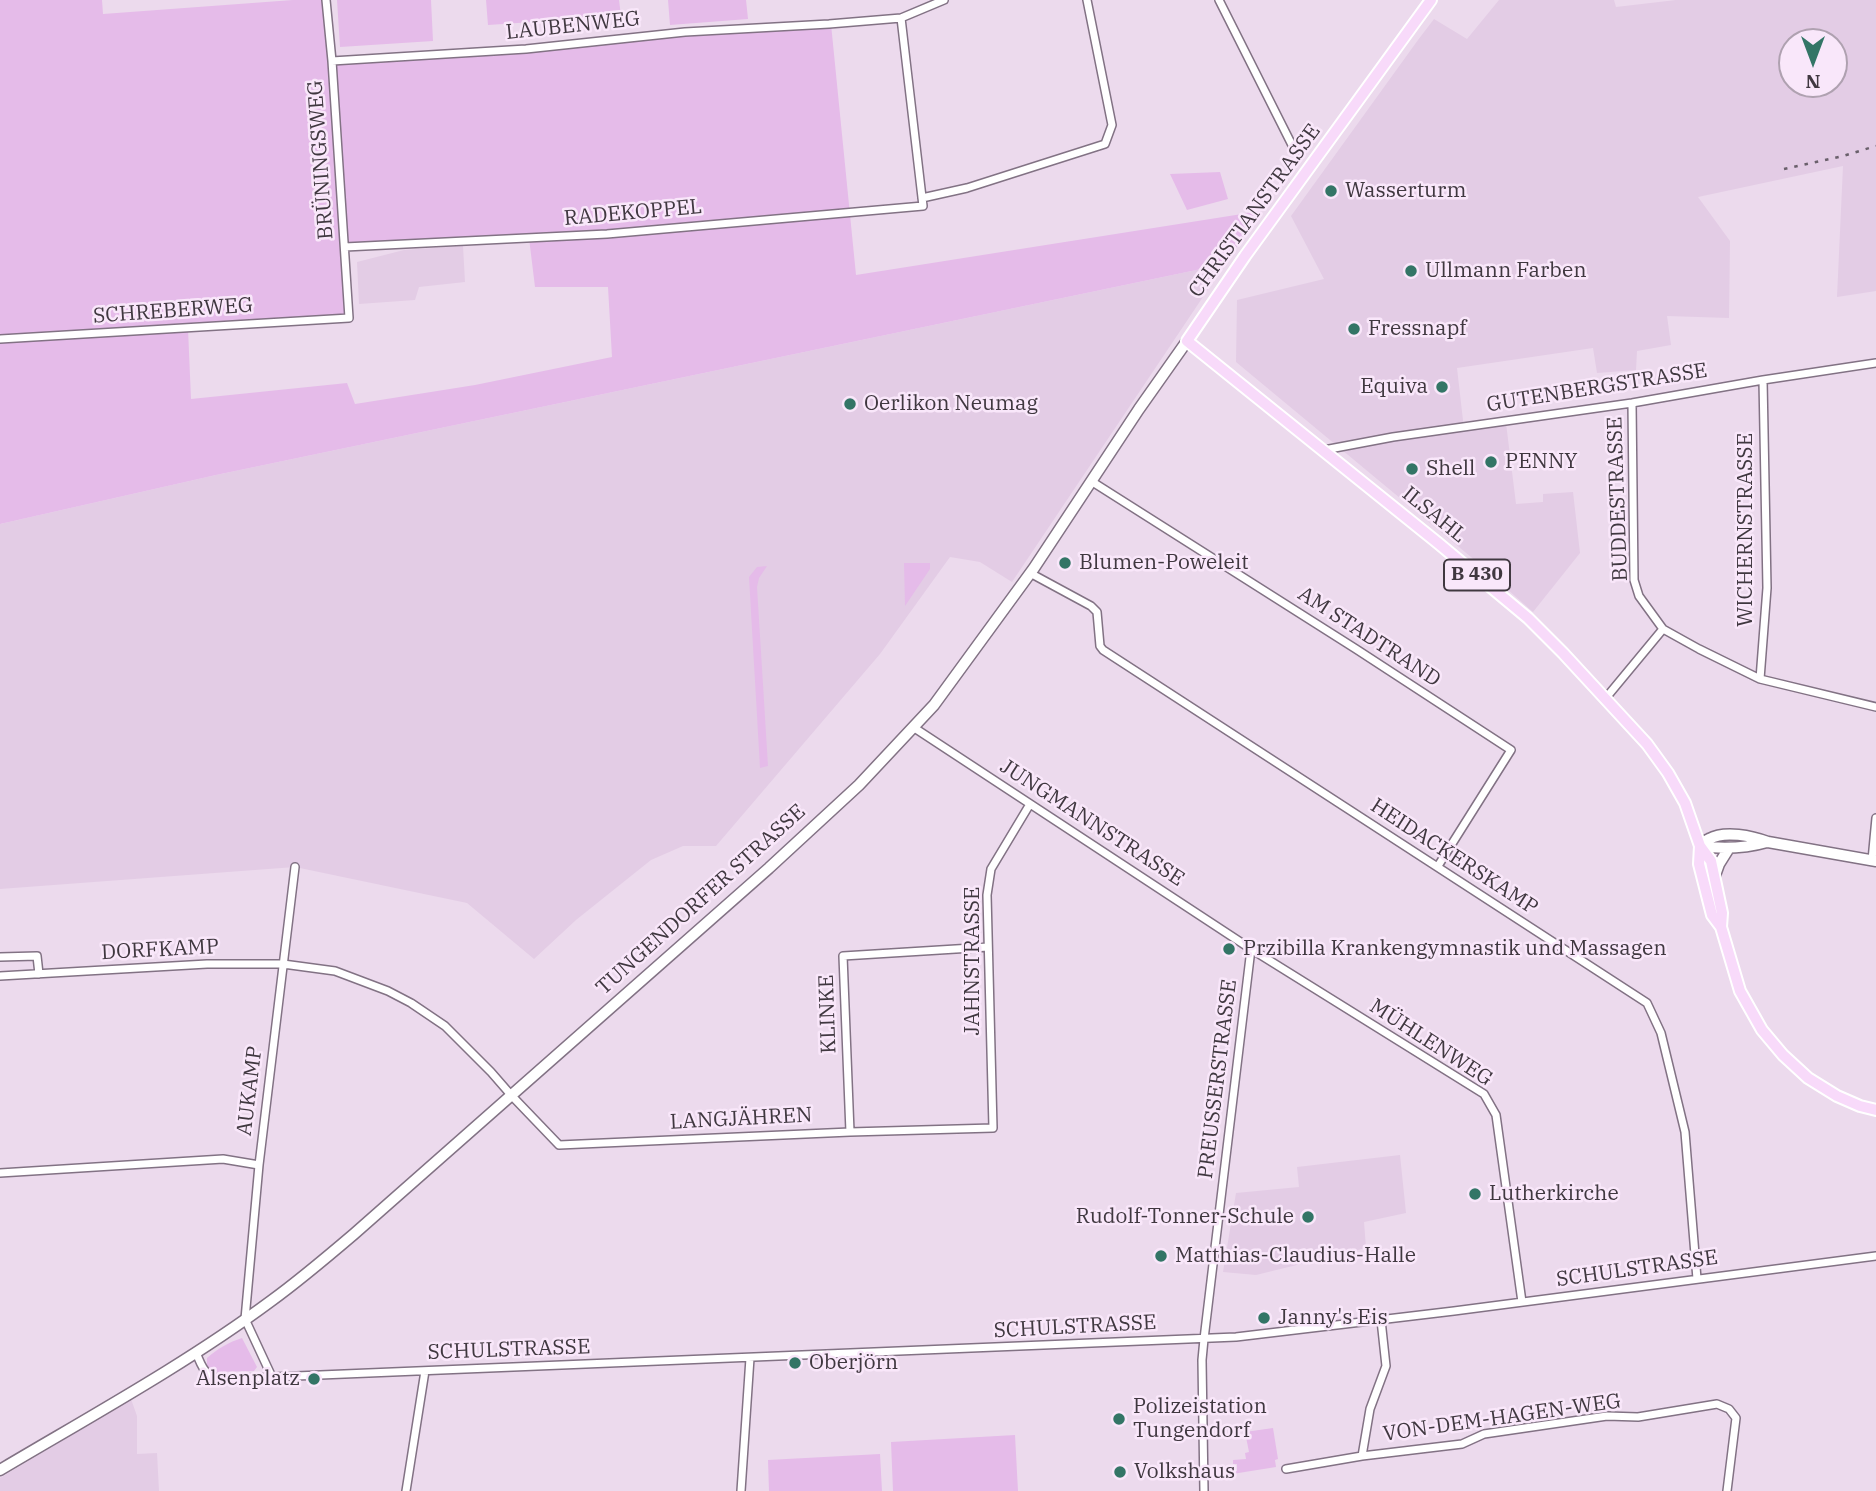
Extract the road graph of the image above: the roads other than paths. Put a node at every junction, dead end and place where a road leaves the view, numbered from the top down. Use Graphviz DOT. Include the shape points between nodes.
graph roads {
  1 [pos="326,0"];
  2 [pos="944,0"];
  3 [pos="1087,0"];
  4 [pos="1219,0"];
  5 [pos="1431,0"];
  6 [pos="901,18"];
  7 [pos="332,61"];
  8 [pos="1295,151"];
  9 [pos="922,202"];
  10 [pos="345,247"];
  11 [pos="349,318"];
  12 [pos="0,339"];
  13 [pos="1187,341"];
  14 [pos="1876,363"];
  15 [pos="1763,380"];
  16 [pos="1632,403"];
  17 [pos="1114,446"];
  18 [pos="1324,450"];
  19 [pos="1091,481"];
  20 [pos="1030,573"];
  21 [pos="1663,629"];
  22 [pos="1760,680"];
  23 [pos="1605,699"];
  24 [pos="1876,707"];
  25 [pos="913,727"];
  26 [pos="1030,804"];
  27 [pos="1876,818"];
  28 [pos="1768,842"];
  29 [pos="1700,846"];
  30 [pos="1728,848"];
  31 [pos="1874,860"];
  32 [pos="1438,866"];
  33 [pos="295,867"];
  34 [pos="1714,878"];
  35 [pos="1721,927"];
  36 [pos="988,947"];
  37 [pos="1251,949"];
  38 [pos="0,957"];
  39 [pos="283,964"];
  40 [pos="39,974"];
  41 [pos="0,976"];
  42 [pos="511,1096"];
  43 [pos="1876,1110"];
  44 [pos="993,1128"];
  45 [pos="850,1132"];
  46 [pos="259,1165"];
  47 [pos="0,1173"];
  48 [pos="1876,1256"];
  49 [pos="1697,1279"];
  50 [pos="1522,1303"];
  51 [pos="245,1319"];
  52 [pos="1381,1320"];
  53 [pos="1204,1339"];
  54 [pos="196,1352"];
  55 [pos="750,1358"];
  56 [pos="425,1371"];
  57 [pos="272,1377"];
  58 [pos="1362,1456"];
  59 [pos="1286,1469"];
  60 [pos="0,1470"];
  61 [pos="406,1491"];
  62 [pos="741,1491"];
  63 [pos="1204,1491"];
  64 [pos="1727,1491"];
  1 -- 7 [label="street, BRÜNINGSWEG"];
  2 -- 6 [label="street, LAUBENWEG"];
  3 -- 9 [label="street, RADEKOPPEL" via="1112,125 1105,144"];
  4 -- 8 [label="street"];
  5 -- 13 [label="main road, CHRISTIANSTRASSE"];
  6 -- 7 [label="street, LAUBENWEG"];
  6 -- 9 [label="street"];
  7 -- 10 [label="street, BRÜNINGSWEG"];
  9 -- 10 [label="street, RADEKOPPEL" via="607,234"];
  10 -- 11 [label="street, BRÜNINGSWEG"];
  11 -- 12 [label="street, SCHREBERWEG"];
  13 -- 17 [label="main road, CHRISTIANSTRASSE"];
  13 -- 18 [label="main road, ILSAHL / B 430"];
  14 -- 15 [label="street, GUTENBERGSTRASSE"];
  15 -- 16 [label="street, GUTENBERGSTRASSE"];
  15 -- 22 [label="street, WICHERNSTRASSE" via="1767,588"];
  16 -- 18 [label="street, GUTENBERGSTRASSE"];
  16 -- 21 [label="street, BUDDESTRASSE" via="1634,580 1639,596"];
  17 -- 19 [label="main road, TUNGENDORFER STRASSE"];
  18 -- 23 [label="main road, ILSAHL / B 430" via="1520,611"];
  19 -- 20 [label="main road, TUNGENDORFER STRASSE"];
  19 -- 32 [label="street, AM STADTRAND" via="1511,750"];
  20 -- 25 [label="main road, TUNGENDORFER STRASSE"];
  20 -- 32 [label="street, HEIDACKERSKAMP" via="1097,612 1103,650"];
  21 -- 22 [label="street, BUDDESTRASSE"];
  21 -- 23 [label="street"];
  22 -- 24 [label="street, BUDDESTRASSE"];
  23 -- 29 [label="main road, ILSAHL / B 430" via="1668,773 1685,803"];
  25 -- 26 [label="street, JUNGMANNSTRASSE"];
  25 -- 42 [label="main road, TUNGENDORFER STRASSE" via="779,859"];
  26 -- 36 [label="street, JAHNSTRASSE" via="991,869 986,895"];
  26 -- 37 [label="street, JUNGMANNSTRASSE"];
  27 -- 31 [label="street"];
  28 -- 29 [label="main road" via="1732,835 1710,838"];
  28 -- 30 [label="main road"];
  28 -- 31 [label="main road"];
  29 -- 30 [label="main road"];
  29 -- 34 [label="main road, B 430" via="1711,861"];
  29 -- 35 [label="main road, B 430" via="1699,864 1713,915"];
  30 -- 34 [label="main road"];
  32 -- 49 [label="street, HEIDACKERSKAMP" via="1647,1003 1661,1033 1685,1132"];
  33 -- 39 [label="street, AUKAMP"];
  34 -- 35 [label="main road, B 430"];
  35 -- 43 [label="main road, B 430" via="1740,991 1783,1055 1838,1096"];
  36 -- 44 [label="street, JAHNSTRASSE"];
  36 -- 45 [label="street, KLINKE" via="843,956"];
  37 -- 50 [label="street, MÜHLENWEG" via="1484,1094 1496,1115"];
  37 -- 53 [label="street, PREUSSERSTRASSE"];
  38 -- 40 [label="street" via="37,956"];
  39 -- 40 [label="street, DORFKAMP"];
  39 -- 42 [label="street, DORFKAMP" via="335,971 411,1003 444,1026"];
  39 -- 46 [label="street, AUKAMP"];
  40 -- 41 [label="street, DORFKAMP"];
  42 -- 45 [label="street, LANGJÄHREN" via="559,1145"];
  42 -- 51 [label="main road, TUNGENDORFER STRASSE" via="323,1260"];
  44 -- 45 [label="street, LANGJÄHREN"];
  46 -- 47 [label="street" via="223,1159"];
  46 -- 51 [label="street, AUKAMP"];
  48 -- 49 [label="street, SCHULSTRASSE"];
  49 -- 50 [label="street, SCHULSTRASSE"];
  50 -- 52 [label="street, SCHULSTRASSE"];
  51 -- 54 [label="main road"];
  51 -- 57 [label="street"];
  52 -- 53 [label="street, SCHULSTRASSE"];
  52 -- 58 [label="street, VON-DEM-HAGEN-WEG" via="1386,1366 1370,1409"];
  53 -- 55 [label="street, SCHULSTRASSE"];
  53 -- 63 [label="street, PREUSSERSTRASSE"];
  54 -- 57 [label="street" via="207,1374 217,1379"];
  54 -- 60 [label="main road"];
  55 -- 56 [label="street, SCHULSTRASSE"];
  55 -- 62 [label="street"];
  56 -- 57 [label="street, SCHULSTRASSE"];
  56 -- 61 [label="street"];
  58 -- 59 [label="street, VON-DEM-HAGEN-WEG"];
  58 -- 64 [label="street, VON-DEM-HAGEN-WEG" via="1462,1444 1484,1434 1717,1404 1736,1418"];
}
